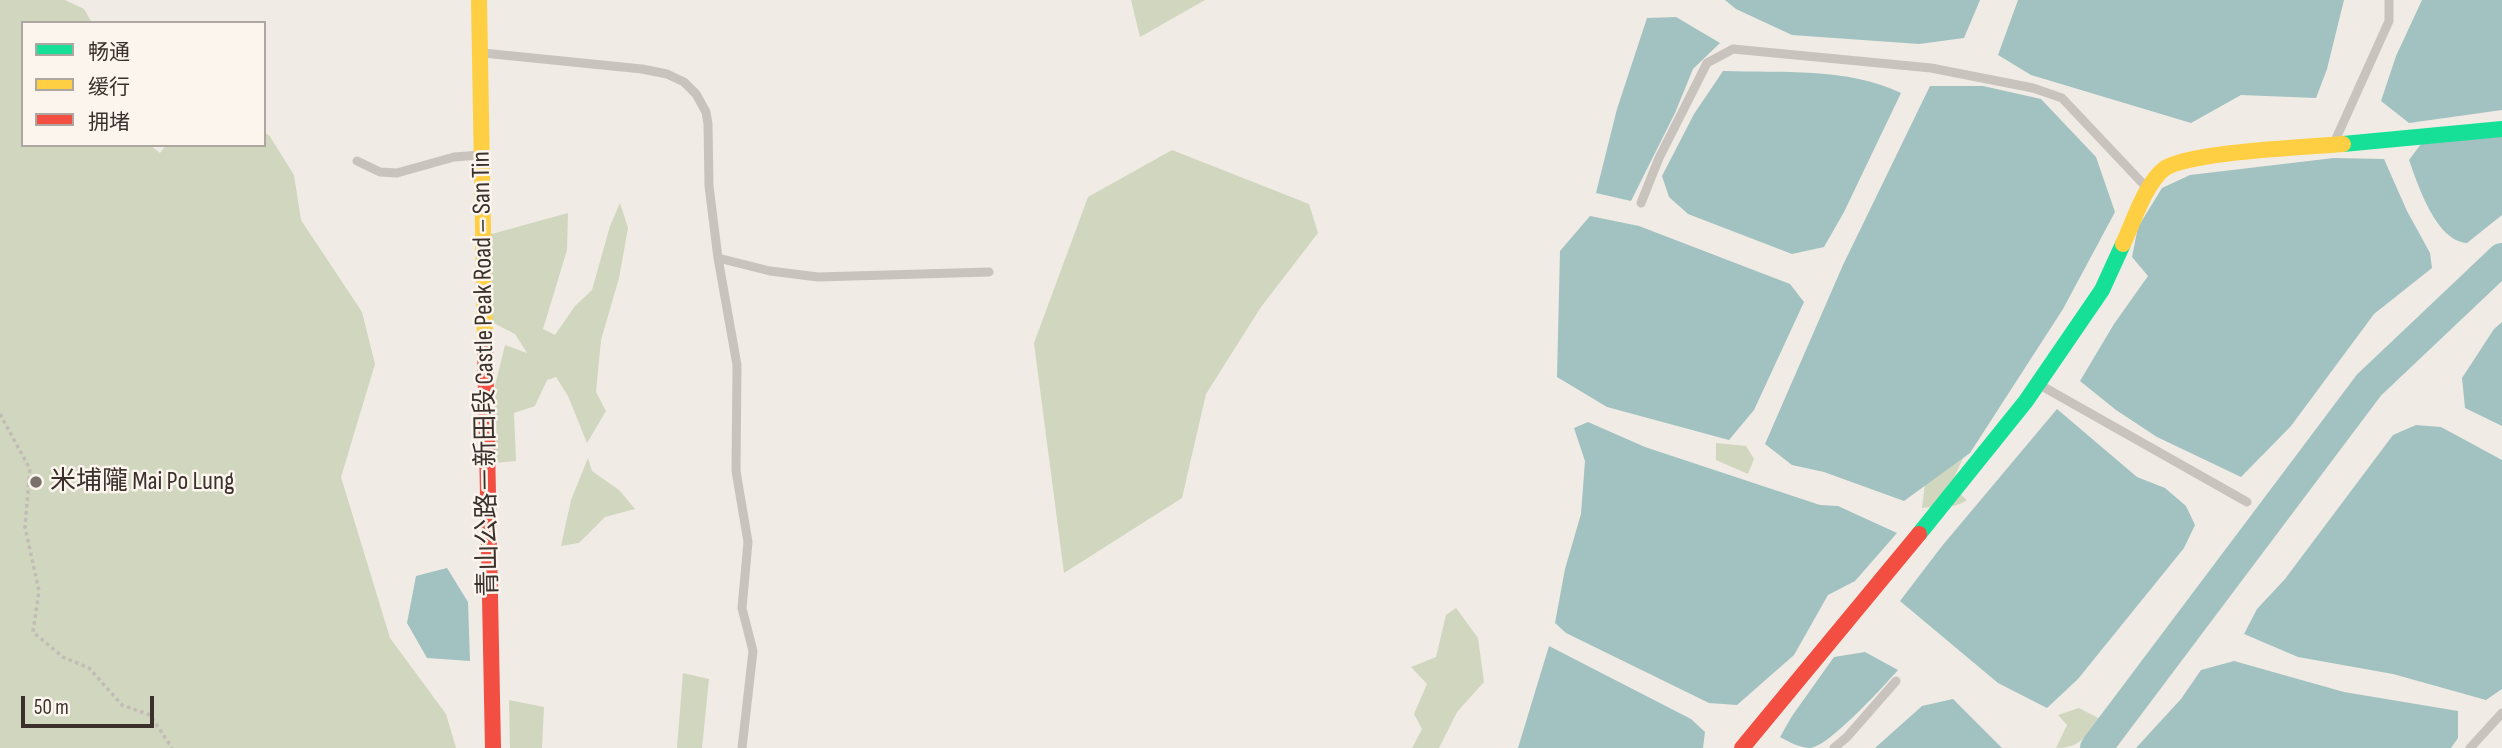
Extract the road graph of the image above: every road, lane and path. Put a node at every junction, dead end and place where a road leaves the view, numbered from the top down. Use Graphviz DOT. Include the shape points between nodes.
graph roads {
  1 [pos="479,0"];
  2 [pos="2389,0"];
  3 [pos="480,53"];
  4 [pos="2502,129"];
  5 [pos="2334,145"];
  6 [pos="482,155"];
  7 [pos="357,161"];
  8 [pos="2148,189"];
  9 [pos="1641,203"];
  10 [pos="718,258"];
  11 [pos="989,272"];
  12 [pos="2038,384"];
  13 [pos="0,414"];
  14 [pos="2247,502"];
  15 [pos="1896,681"];
  16 [pos="2502,713"];
  17 [pos="172,748"];
  18 [pos="493,748"];
  19 [pos="742,748"];
  20 [pos="1742,748"];
  21 [pos="1834,748"];
  22 [pos="2470,748"];
  1 -- 3 [label="street, 青山公路－新田段 Castle Peak Road – San Tin"];
  2 -- 5 [label="lane" via="2389,21"];
  3 -- 6 [label="street, 青山公路－新田段 Castle Peak Road – San Tin"];
  3 -- 10 [label="lane" via="642,69 684,82 706,112"];
  4 -- 5 [label="street"];
  5 -- 8 [label="street" via="2193,158 2164,169"];
  6 -- 7 [label="lane" via="454,157 397,173 380,172"];
  6 -- 18 [label="street, 青山公路－新田段 Castle Peak Road – San Tin"];
  8 -- 9 [label="lane" via="2062,98 2033,88 1931,68 1733,49 1707,63"];
  8 -- 12 [label="street" via="2102,290"];
  10 -- 11 [label="lane" via="818,277"];
  10 -- 19 [label="lane" via="737,365 736,471 748,542 742,608 753,651"];
  12 -- 14 [label="lane"];
  12 -- 20 [label="street"];
  13 -- 17 [label="path" via="30,469 25,527 39,590 33,632 63,657 89,668 122,705 150,715"];
  15 -- 21 [label="lane"];
  16 -- 22 [label="lane"];
}
